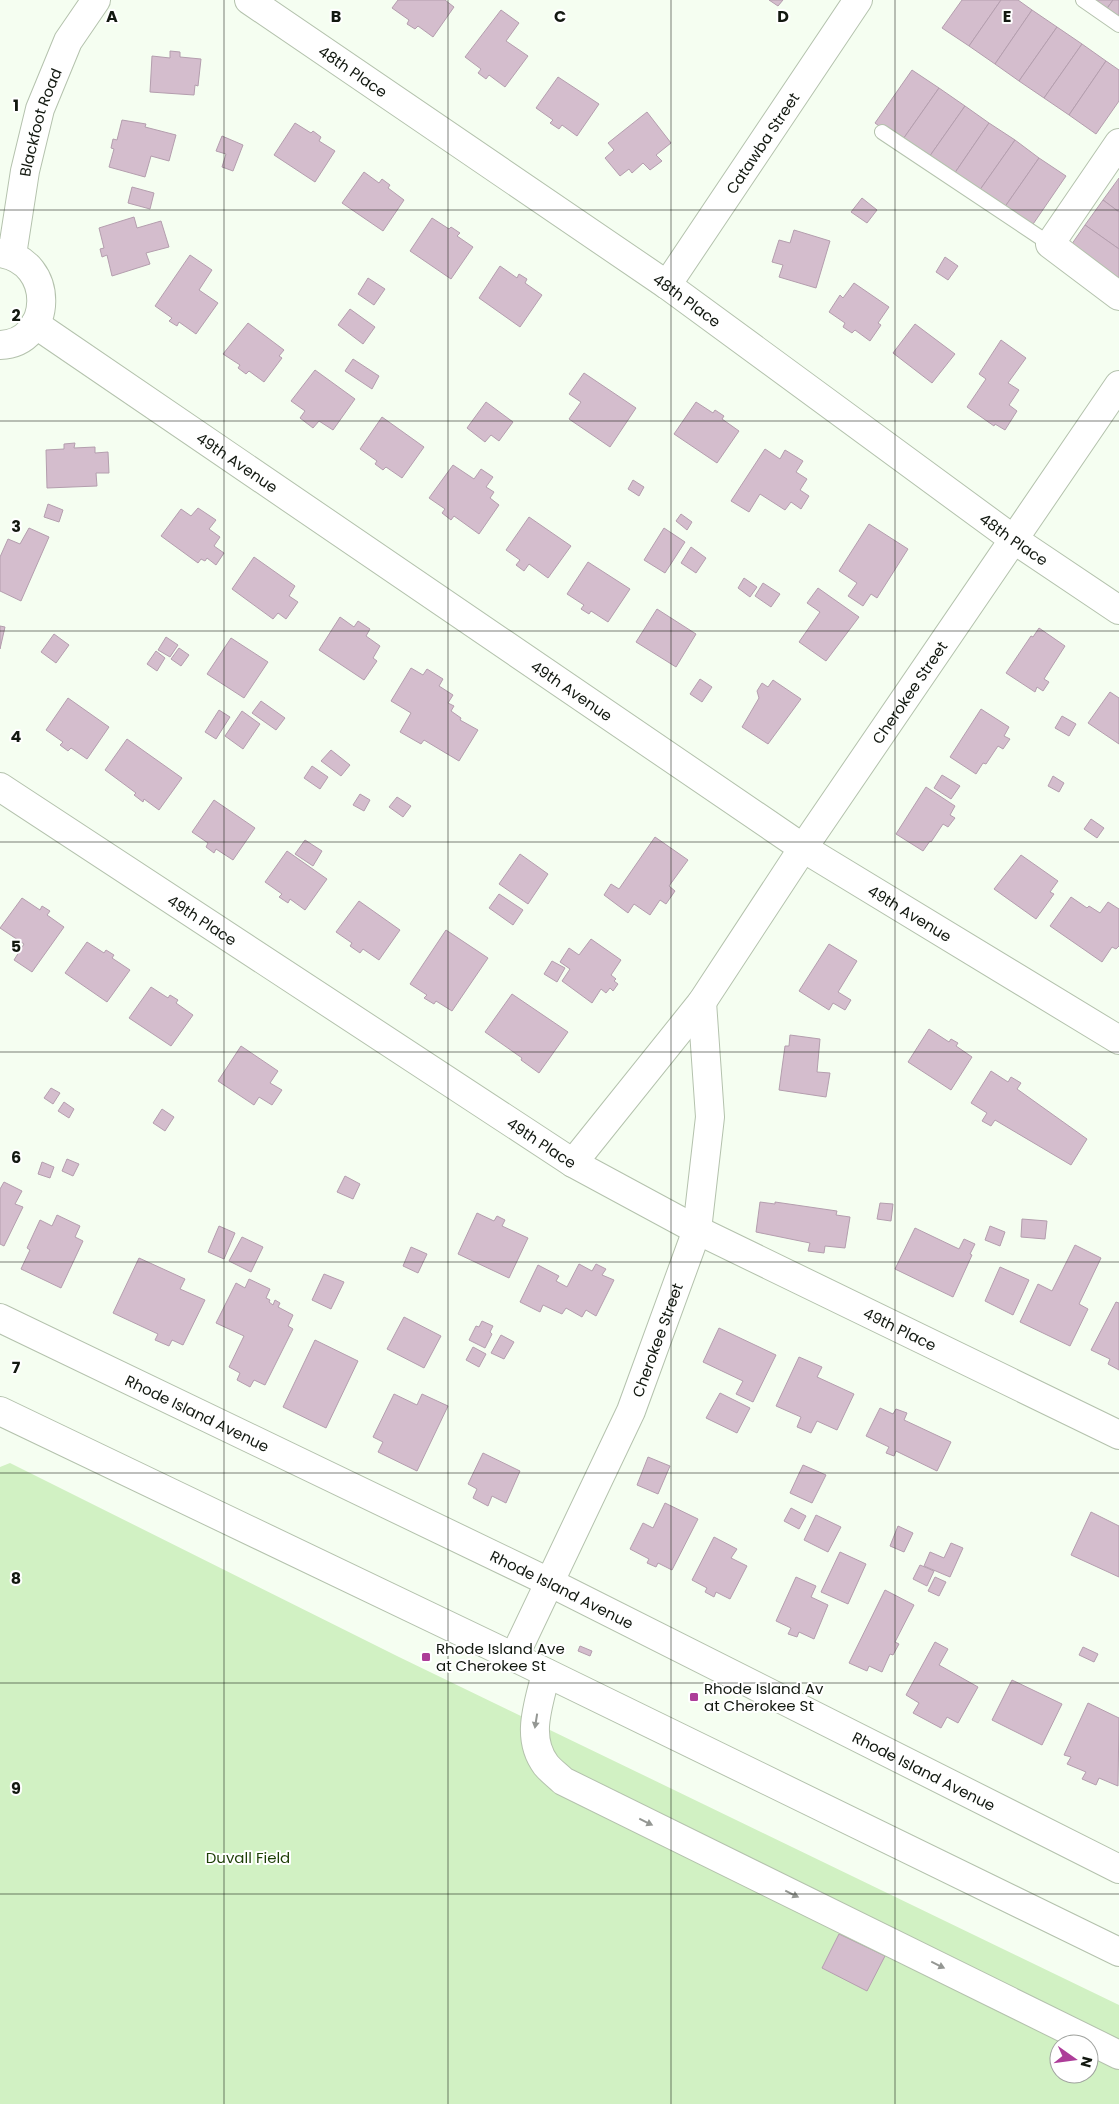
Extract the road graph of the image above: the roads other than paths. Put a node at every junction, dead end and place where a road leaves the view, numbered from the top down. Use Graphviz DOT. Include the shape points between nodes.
graph roads {
  1 [pos="96,0"];
  2 [pos="250,0"];
  3 [pos="858,0"];
  4 [pos="1083,0"];
  5 [pos="1119,25"];
  6 [pos="882,132"];
  7 [pos="1119,143"];
  8 [pos="1050,244"];
  9 [pos="6,254"];
  10 [pos="667,285"];
  11 [pos="1119,296"];
  12 [pos="35,324"];
  13 [pos="0,345"];
  14 [pos="1119,384"];
  15 [pos="1013,539"];
  16 [pos="1119,610"];
  17 [pos="0,787"];
  18 [pos="803,848"];
  19 [pos="702,1002"];
  20 [pos="1119,1040"];
  21 [pos="573,1163"];
  22 [pos="697,1230"];
  23 [pos="0,1318"];
  24 [pos="0,1411"];
  25 [pos="1119,1435"];
  26 [pos="551,1583"];
  27 [pos="514,1657"];
  28 [pos="546,1673"];
  29 [pos="1119,1869"];
  30 [pos="1119,1952"];
  31 [pos="1119,2055"];
  1 -- 9 [label="street, Blackfoot Road" via="68,40 40,109"];
  2 -- 10 [label="street, 48th Place"];
  3 -- 10 [label="street, Catawba Street"];
  4 -- 5 [label="lane"];
  6 -- 8 [label="lane"];
  7 -- 8 [label="street"];
  8 -- 11 [label="street"];
  9 -- 12 [label="street, Blackfoot Road" via="30,267 38,280 42,294 41,310"];
  10 -- 15 [label="street, 48th Place"];
  12 -- 13 [label="street" via="16,341"];
  12 -- 18 [label="street, 49th Avenue"];
  14 -- 15 [label="street, Cherokee Street"];
  15 -- 16 [label="street, 48th Place"];
  15 -- 18 [label="street, Cherokee Street"];
  17 -- 21 [label="street, 49th Place"];
  18 -- 19 [label="street, Cherokee Street"];
  18 -- 20 [label="street, 49th Avenue"];
  19 -- 21 [label="street, Cherokee Street"];
  19 -- 22 [label="street, Cherokee Street" via="710,1117"];
  21 -- 22 [label="street, 49th Place"];
  22 -- 25 [label="street, 49th Place"];
  22 -- 26 [label="street, Cherokee Street" via="631,1411"];
  23 -- 26 [label="street, Rhode Island Avenue"];
  24 -- 27 [label="street"];
  26 -- 27 [label="street, Cherokee Street"];
  26 -- 29 [label="street, Rhode Island Avenue"];
  27 -- 28 [label="street"];
  28 -- 30 [label="street"];
  28 -- 31 [label="street, one-way" via="534,1740 546,1764 563,1781"];
}
